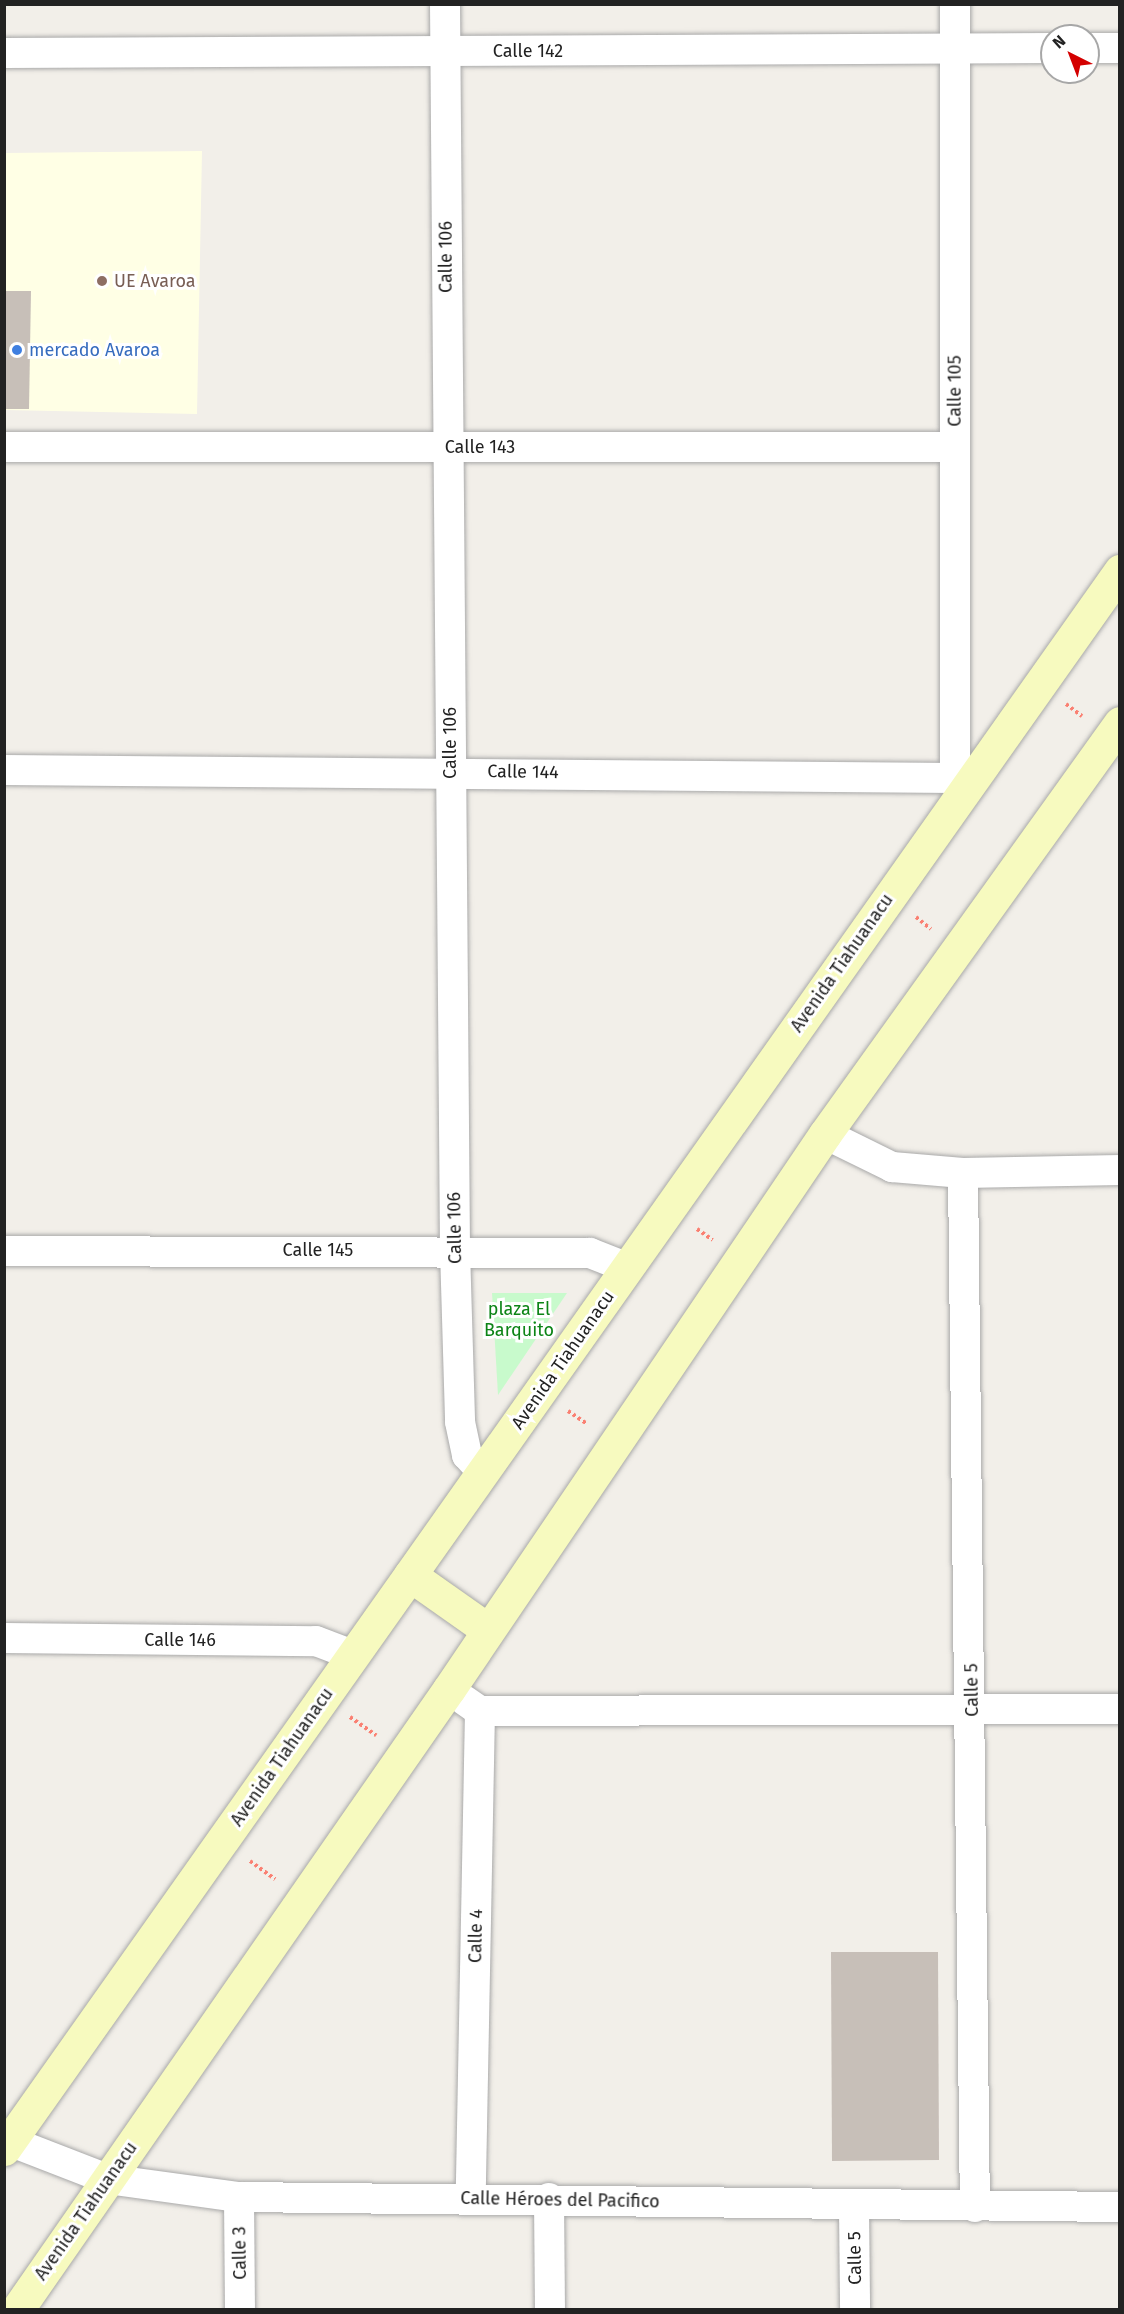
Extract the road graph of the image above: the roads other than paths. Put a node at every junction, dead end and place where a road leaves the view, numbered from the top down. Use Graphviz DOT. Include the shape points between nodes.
graph roads {
  1 [pos="445,4"];
  2 [pos="955,4"];
  3 [pos="955,48"];
  4 [pos="1040,48"];
  5 [pos="1100,48"];
  6 [pos="1119,48"];
  7 [pos="446,51"];
  8 [pos="4,53"];
  9 [pos="4,447"];
  10 [pos="447,447"];
  11 [pos="955,447"];
  12 [pos="1119,571"];
  13 [pos="1115,730"];
  14 [pos="4,770"];
  15 [pos="450,771"];
  16 [pos="962,781"];
  17 [pos="825,1134"];
  18 [pos="1119,1170"];
  19 [pos="963,1173"];
  20 [pos="455,1250"];
  21 [pos="4,1251"];
  22 [pos="628,1268"];
  23 [pos="483,1473"];
  24 [pos="410,1575"];
  25 [pos="488,1630"];
  26 [pos="4,1638"];
  27 [pos="353,1655"];
  28 [pos="449,1689"];
  29 [pos="972,1709"];
  30 [pos="1119,1709"];
  31 [pos="480,1712"];
  32 [pos="6,2143"];
  33 [pos="108,2179"];
  34 [pos="239,2197"];
  35 [pos="549,2198"];
  36 [pos="471,2199"];
  37 [pos="854,2206"];
  38 [pos="975,2207"];
  39 [pos="1119,2207"];
  40 [pos="17,2310"];
  41 [pos="240,2310"];
  42 [pos="550,2310"];
  43 [pos="855,2310"];
  1 -- 7 [label="street, Calle 106"];
  2 -- 3 [label="street, Calle 105"];
  3 -- 4 [label="street, Calle 142"];
  3 -- 7 [label="street, Calle 142"];
  3 -- 11 [label="street, Calle 105"];
  5 -- 6 [label="street"];
  7 -- 8 [label="street, Calle 142"];
  7 -- 10 [label="street, Calle 106"];
  9 -- 10 [label="street, Calle 143"];
  10 -- 11 [label="street, Calle 143"];
  10 -- 15 [label="street, Calle 106"];
  11 -- 16 [label="street, Calle 105"];
  12 -- 16 [label="main road, Avenida Tiahuanacu" via="1039,684"];
  13 -- 17 [label="main road, Avenida Tiahuanacu"];
  14 -- 15 [label="street, Calle 144"];
  15 -- 16 [label="street, Calle 144"];
  15 -- 20 [label="street, Calle 106"];
  16 -- 22 [label="main road, Avenida Tiahuanacu" via="889,897"];
  17 -- 19 [label="street" via="892,1167"];
  17 -- 25 [label="main road, Avenida Tiahuanacu"];
  18 -- 19 [label="street"];
  19 -- 29 [label="street, Calle 5"];
  20 -- 21 [label="street, Calle 145"];
  20 -- 22 [label="street, Calle 145" via="590,1253"];
  20 -- 23 [label="street, Calle 106" via="460,1422 467,1455"];
  22 -- 23 [label="main road, Avenida Tiahuanacu"];
  23 -- 24 [label="main road, Avenida Tiahuanacu"];
  24 -- 25 [label="main road"];
  24 -- 27 [label="main road, Avenida Tiahuanacu"];
  25 -- 28 [label="main road, Avenida Tiahuanacu"];
  26 -- 27 [label="street, Calle 146" via="316,1641"];
  27 -- 32 [label="main road, Avenida Tiahuanacu"];
  28 -- 31 [label="street"];
  28 -- 33 [label="main road, Avenida Tiahuanacu"];
  29 -- 30 [label="street"];
  29 -- 31 [label="street"];
  29 -- 38 [label="street, Calle 5"];
  31 -- 36 [label="street, Calle 4"];
  32 -- 33 [label="street, Calle Héroes del Pacifico"];
  33 -- 34 [label="street, Calle Héroes del Pacifico"];
  33 -- 40 [label="main road, Avenida Tiahuanacu"];
  34 -- 36 [label="street, Calle Héroes del Pacifico"];
  34 -- 41 [label="street, Calle 3"];
  35 -- 36 [label="street, Calle Héroes del Pacifico"];
  35 -- 37 [label="street, Calle Héroes del Pacifico"];
  35 -- 42 [label="street"];
  37 -- 38 [label="street, Calle Héroes del Pacifico"];
  37 -- 43 [label="street, Calle 5"];
  38 -- 39 [label="street, Calle Héroes del Pacifico"];
}
